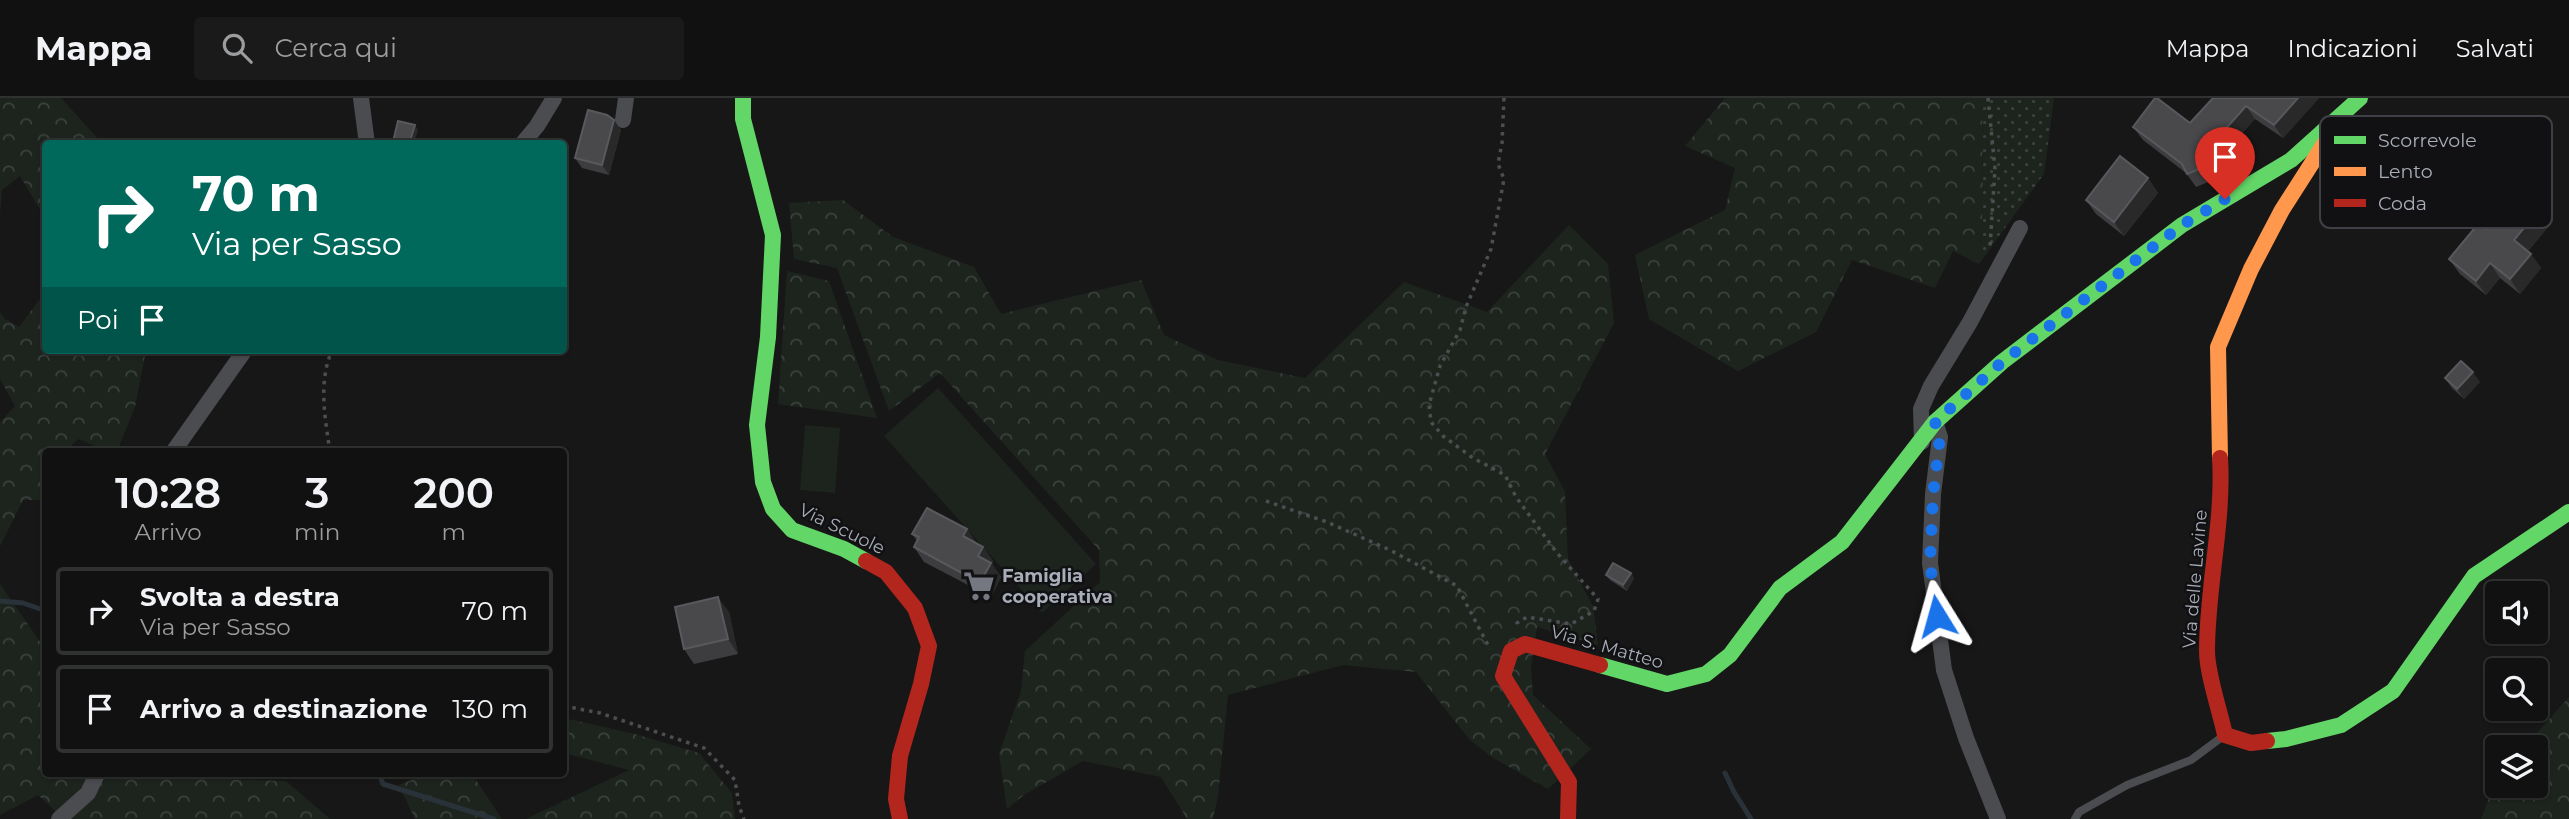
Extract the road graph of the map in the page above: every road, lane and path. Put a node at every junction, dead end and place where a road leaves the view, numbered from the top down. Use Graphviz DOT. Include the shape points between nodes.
graph roads {
  1 [pos="361,98"];
  2 [pos="554,98"];
  3 [pos="626,98"];
  4 [pos="743,98"];
  5 [pos="1504,98"];
  6 [pos="1988,98"];
  7 [pos="2355,102"];
  8 [pos="2340,116"];
  9 [pos="623,120"];
  10 [pos="2320,134"];
  11 [pos="366,140"];
  12 [pos="525,140"];
  13 [pos="2320,154"];
  14 [pos="2020,228"];
  15 [pos="1985,257"];
  16 [pos="242,354"];
  17 [pos="330,354"];
  18 [pos="1935,422"];
  19 [pos="1922,442"];
  20 [pos="176,448"];
  21 [pos="330,448"];
  22 [pos="1266,500"];
  23 [pos="2569,512"];
  24 [pos="1525,644"];
  25 [pos="1503,676"];
  26 [pos="567,707"];
  27 [pos="2225,735"];
  28 [pos="96,777"];
  29 [pos="59,819"];
  30 [pos="744,819"];
  31 [pos="900,819"];
  32 [pos="1568,819"];
  33 [pos="1998,819"];
  34 [pos="2075,819"];
  1 -- 11 [label="street"];
  2 -- 12 [label="street"];
  3 -- 9 [label="street"];
  4 -- 31 [label="street, Via Scuole" via="743,119 773,234 768,337 757,425 763,482 772,509 792,530 844,549 886,572 915,608 929,646 900,756 896,799"];
  5 -- 24 [label="path" via="1498,164 1504,179 1491,249 1465,307 1460,330 1440,366 1429,405 1431,422 1443,436 1505,475 1516,497 1598,599 1594,611 1571,624 1527,617 1517,623"];
  6 -- 15 [label="path" via="1995,169 1991,245"];
  7 -- 8 [label="street, Via S. Matteo"];
  10 -- 18 [label="street, Via S. Matteo" via="2291,160 2171,233 2002,362"];
  13 -- 27 [label="street, Via delle Lavine" via="2282,210 2218,347 2222,493 2207,654"];
  14 -- 19 [label="street" via="1931,386 1921,409"];
  16 -- 20 [label="street"];
  17 -- 21 [label="path" via="323,394"];
  18 -- 19 [label="street, Via S. Matteo"];
  18 -- 33 [label="street" via="1940,437 1930,563 1944,670"];
  19 -- 24 [label="street, Via S. Matteo" via="1842,542 1780,588 1730,655 1706,674 1667,684"];
  22 -- 25 [label="path" via="1390,550 1457,586"];
  23 -- 27 [label="street" via="2474,576 2393,691 2341,725 2251,743"];
  24 -- 25 [label="street, Via S. Matteo" via="1511,651"];
  25 -- 32 [label="street" via="1569,782"];
  26 -- 30 [label="path" via="704,748 735,780"];
  27 -- 34 [label="lane" via="2190,761 2127,785 2079,812"];
  28 -- 29 [label="street" via="88,793"];
}
